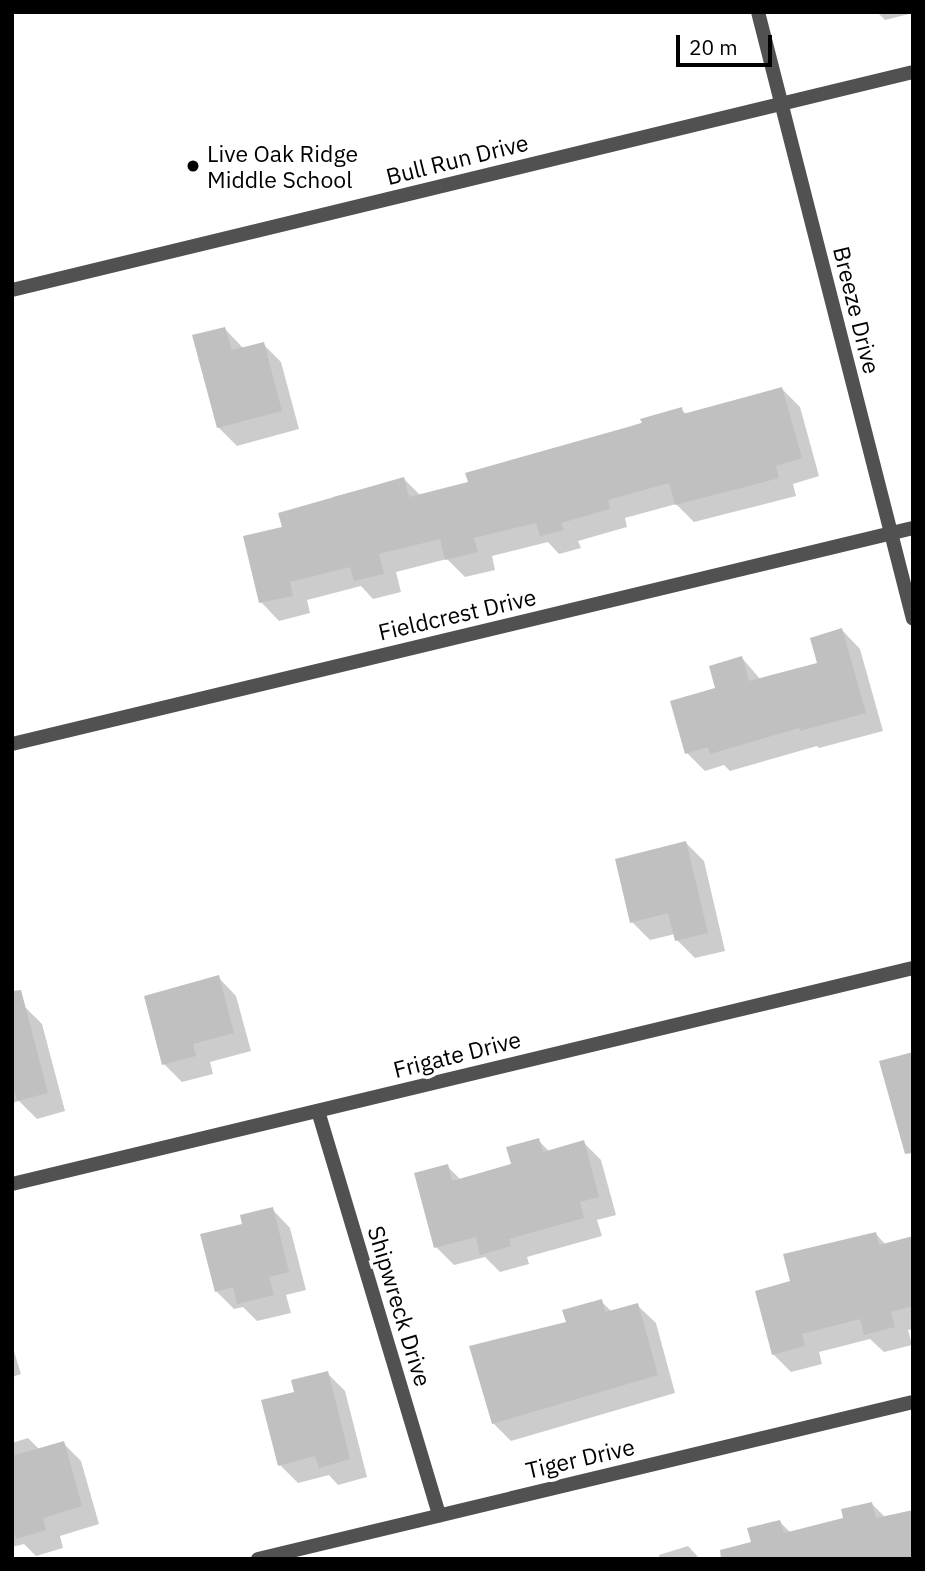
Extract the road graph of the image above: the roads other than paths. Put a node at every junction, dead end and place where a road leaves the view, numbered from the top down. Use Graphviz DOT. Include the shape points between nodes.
graph roads {
  1 [pos="758,12"];
  2 [pos="913,72"];
  3 [pos="782,104"];
  4 [pos="12,290"];
  5 [pos="913,528"];
  6 [pos="890,534"];
  7 [pos="913,619"];
  8 [pos="12,744"];
  9 [pos="913,968"];
  10 [pos="318,1111"];
  11 [pos="12,1185"];
  12 [pos="913,1402"];
  13 [pos="439,1514"];
  14 [pos="258,1559"];
  1 -- 3 [label="street, Breeze Drive"];
  2 -- 3 [label="street, Bull Run Drive"];
  3 -- 4 [label="street, Bull Run Drive"];
  3 -- 6 [label="street, Breeze Drive"];
  5 -- 6 [label="street, Fieldcrest Drive"];
  6 -- 7 [label="street, Breeze Drive"];
  6 -- 8 [label="street, Fieldcrest Drive"];
  9 -- 10 [label="street, Frigate Drive"];
  10 -- 11 [label="street, Frigate Drive"];
  10 -- 13 [label="street, Shipwreck Drive"];
  12 -- 13 [label="street, Tiger Drive"];
  13 -- 14 [label="street, Tiger Drive"];
}
